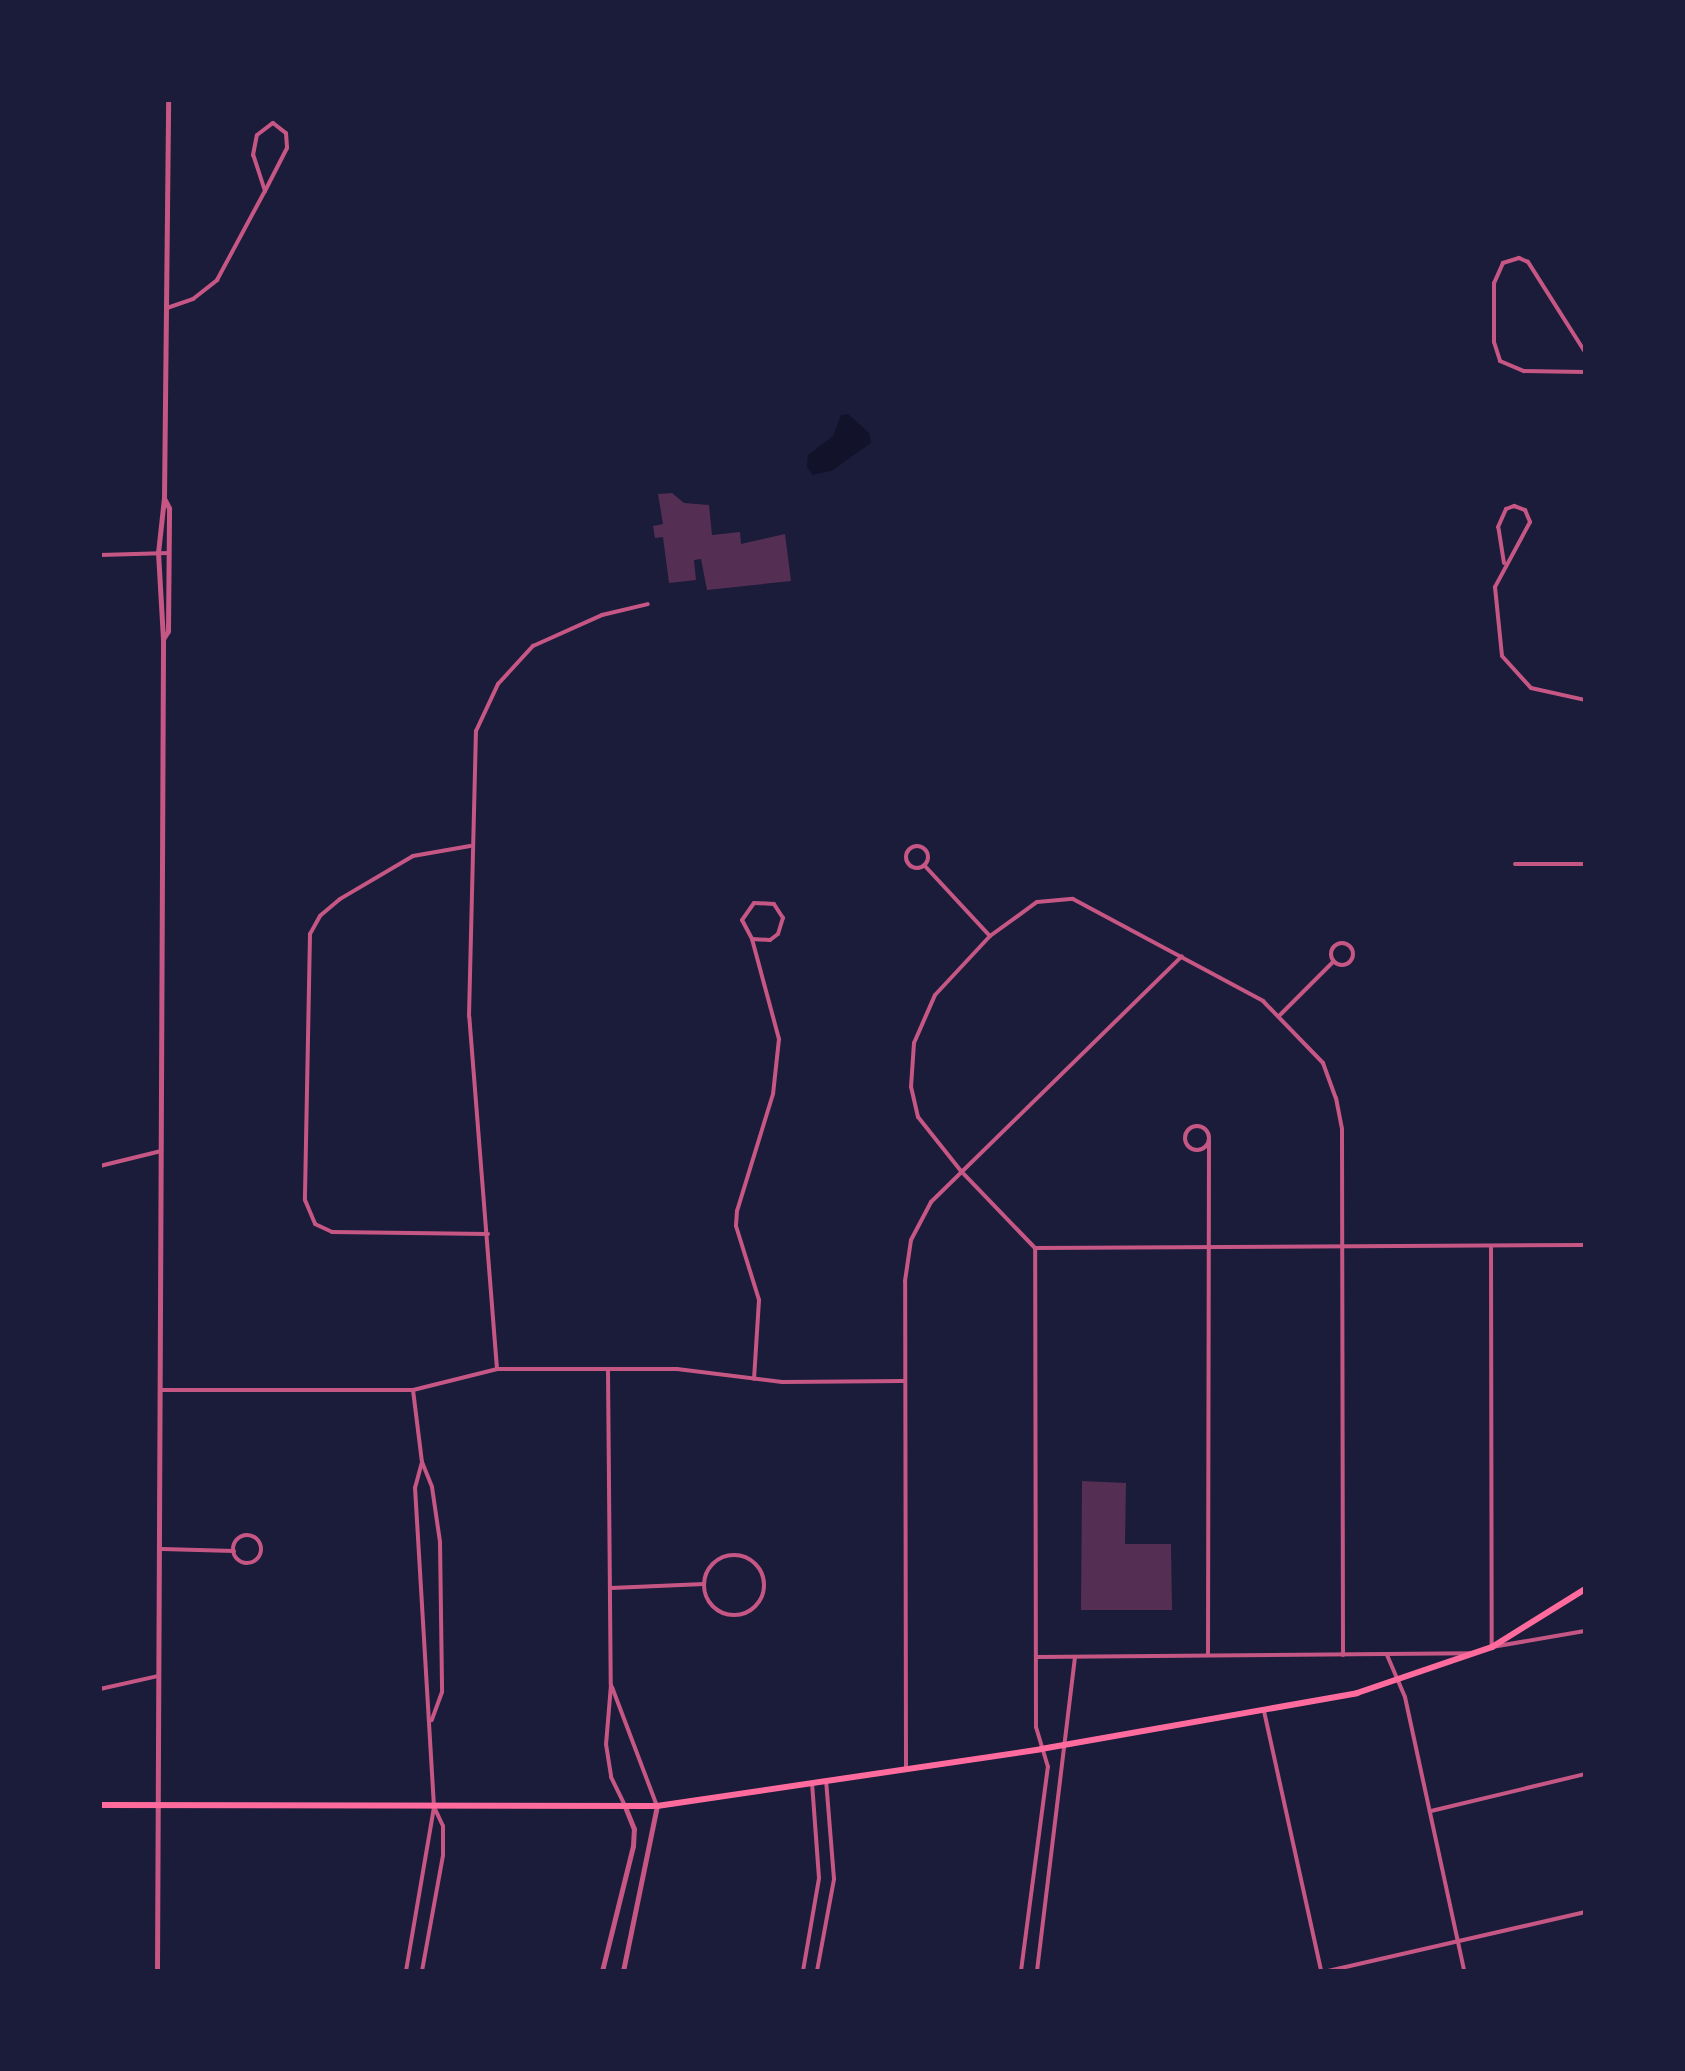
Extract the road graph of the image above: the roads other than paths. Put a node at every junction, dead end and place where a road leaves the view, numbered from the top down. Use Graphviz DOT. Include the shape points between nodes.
graph roads {
  1 [pos="168,100"];
  2 [pos="265,191"];
  3 [pos="167,308"];
  4 [pos="1585,352"];
  5 [pos="1585,372"];
  6 [pos="164,498"];
  7 [pos="158,553"];
  8 [pos="169,553"];
  9 [pos="100,555"];
  10 [pos="1504,563"];
  11 [pos="648,604"];
  12 [pos="163,639"];
  13 [pos="1585,700"];
  14 [pos="470,846"];
  15 [pos="1515,864"];
  16 [pos="1585,864"];
  17 [pos="924,865"];
  18 [pos="990,936"];
  19 [pos="752,939"];
  20 [pos="1182,956"];
  21 [pos="1334,961"];
  22 [pos="1280,1015"];
  23 [pos="1209,1140"];
  24 [pos="161,1151"];
  25 [pos="100,1166"];
  26 [pos="961,1171"];
  27 [pos="488,1234"];
  28 [pos="1585,1245"];
  29 [pos="1491,1246"];
  30 [pos="1343,1247"];
  31 [pos="1035,1248"];
  32 [pos="1206,1249"];
  33 [pos="497,1369"];
  34 [pos="608,1370"];
  35 [pos="754,1379"];
  36 [pos="904,1381"];
  37 [pos="162,1390"];
  38 [pos="413,1390"];
  39 [pos="422,1462"];
  40 [pos="162,1549"];
  41 [pos="234,1551"];
  42 [pos="704,1584"];
  43 [pos="611,1588"];
  44 [pos="1585,1589"];
  45 [pos="1585,1631"];
  46 [pos="1492,1647"];
  47 [pos="1478,1653"];
  48 [pos="1208,1655"];
  49 [pos="1343,1655"];
  50 [pos="1387,1655"];
  51 [pos="1036,1657"];
  52 [pos="1075,1657"];
  53 [pos="160,1675"];
  54 [pos="1400,1682"];
  55 [pos="611,1685"];
  56 [pos="100,1689"];
  57 [pos="1264,1711"];
  58 [pos="431,1722"];
  59 [pos="1065,1745"];
  60 [pos="1041,1749"];
  61 [pos="906,1767"];
  62 [pos="1585,1774"];
  63 [pos="826,1779"];
  64 [pos="811,1781"];
  65 [pos="100,1805"];
  66 [pos="657,1806"];
  67 [pos="158,1807"];
  68 [pos="434,1807"];
  69 [pos="626,1809"];
  70 [pos="1431,1811"];
  71 [pos="1585,1912"];
  72 [pos="1457,1942"];
  73 [pos="157,1971"];
  74 [pos="406,1971"];
  75 [pos="422,1971"];
  76 [pos="602,1971"];
  77 [pos="623,1971"];
  78 [pos="803,1971"];
  79 [pos="817,1971"];
  80 [pos="1021,1971"];
  81 [pos="1037,1971"];
  82 [pos="1321,1971"];
  83 [pos="1328,1971"];
  84 [pos="1464,1971"];
  1 -- 3 [label="street"];
  2 -- 2 [label="street" via="287,148 286,133 273,123 257,135 253,155"];
  2 -- 3 [label="street" via="217,280 193,299"];
  3 -- 6 [label="street"];
  4 -- 5 [label="street" via="1528,262 1519,258 1503,263 1494,283 1494,342 1500,361 1524,371"];
  6 -- 7 [label="street"];
  6 -- 8 [label="street" via="169,508"];
  7 -- 8 [label="street"];
  7 -- 9 [label="street"];
  7 -- 12 [label="street"];
  8 -- 12 [label="street" via="168,631"];
  10 -- 10 [label="street" via="1528,531 1529,515 1514,506 1506,509 1498,527"];
  10 -- 13 [label="street" via="1495,587 1495,616 1507,668 1531,688"];
  11 -- 14 [label="street" via="552,634 533,646 498,684 479,719 472,753"];
  12 -- 24 [label="street"];
  14 -- 27 [label="street" via="473,1111"];
  14 -- 27 [label="street" via="413,856 340,899 320,916 310,934 305,1200 315,1224 332,1232"];
  15 -- 16 [label="street"];
  17 -- 17 [label="street" via="926,850 911,848 910,865"];
  17 -- 18 [label="street"];
  18 -- 20 [label="street" via="1037,902 1073,899"];
  18 -- 26 [label="street" via="935,995 914,1043 911,1087 918,1117"];
  19 -- 19 [label="street" via="763,941 778,934 783,918 774,904 762,900 745,910 743,928"];
  19 -- 35 [label="street" via="779,1039 773,1094 737,1211 736,1226 759,1300"];
  20 -- 22 [label="street" via="1246,989"];
  20 -- 26 [label="street"];
  21 -- 21 [label="street" via="1348,962 1350,947 1335,945"];
  21 -- 22 [label="street"];
  22 -- 30 [label="street" via="1323,1063 1336,1098 1342,1129"];
  23 -- 23 [label="street" via="1199,1126 1190,1128 1184,1138 1197,1151"];
  23 -- 32 [label="street"];
  24 -- 25 [label="street"];
  24 -- 37 [label="street"];
  26 -- 31 [label="street"];
  26 -- 36 [label="street" via="920,1215 911,1240"];
  27 -- 33 [label="street"];
  28 -- 29 [label="street"];
  29 -- 30 [label="street"];
  29 -- 46 [label="street"];
  30 -- 32 [label="street"];
  30 -- 49 [label="street"];
  31 -- 32 [label="street"];
  31 -- 51 [label="street"];
  32 -- 48 [label="street" via="1212,1490"];
  33 -- 34 [label="street"];
  33 -- 38 [label="street"];
  34 -- 35 [label="street" via="677,1369"];
  34 -- 43 [label="street"];
  35 -- 36 [label="street"];
  36 -- 61 [label="street"];
  37 -- 38 [label="street"];
  37 -- 40 [label="street"];
  38 -- 39 [label="street"];
  39 -- 58 [label="street" via="415,1488 424,1694"];
  39 -- 58 [label="street" via="432,1487 441,1557 442,1692"];
  40 -- 41 [label="street"];
  40 -- 53 [label="street"];
  41 -- 41 [label="street" via="240,1561 250,1563 259,1557 261,1546 247,1535 237,1539"];
  42 -- 42 [label="street" via="708,1602 733,1616 753,1610 764,1589 759,1568 739,1555 718,1560"];
  42 -- 43 [label="street"];
  43 -- 55 [label="street"];
  44 -- 46 [label="main road"];
  45 -- 46 [label="street"];
  46 -- 47 [label="main road"];
  47 -- 50 [label="street"];
  47 -- 54 [label="main road"];
  48 -- 49 [label="street"];
  48 -- 52 [label="street"];
  49 -- 50 [label="street"];
  50 -- 54 [label="street"];
  51 -- 52 [label="street"];
  51 -- 60 [label="street"];
  52 -- 59 [label="street"];
  53 -- 56 [label="street"];
  53 -- 67 [label="street"];
  54 -- 57 [label="main road"];
  54 -- 70 [label="street"];
  55 -- 66 [label="street"];
  55 -- 69 [label="street" via="606,1744 611,1777"];
  57 -- 59 [label="main road"];
  57 -- 82 [label="street"];
  58 -- 68 [label="street"];
  59 -- 60 [label="main road"];
  59 -- 81 [label="street"];
  60 -- 61 [label="main road"];
  60 -- 80 [label="street" via="1048,1767"];
  61 -- 63 [label="main road"];
  62 -- 70 [label="street"];
  63 -- 64 [label="main road"];
  63 -- 79 [label="street" via="834,1879"];
  64 -- 66 [label="main road"];
  64 -- 78 [label="street" via="819,1878"];
  65 -- 67 [label="main road"];
  66 -- 69 [label="main road"];
  66 -- 77 [label="street"];
  67 -- 68 [label="main road"];
  67 -- 73 [label="street"];
  68 -- 69 [label="main road"];
  68 -- 74 [label="street"];
  68 -- 75 [label="street" via="443,1826 443,1855"];
  69 -- 76 [label="street" via="634,1829 633,1846"];
  70 -- 72 [label="street"];
  71 -- 72 [label="street"];
  72 -- 83 [label="street"];
  72 -- 84 [label="street"];
}
